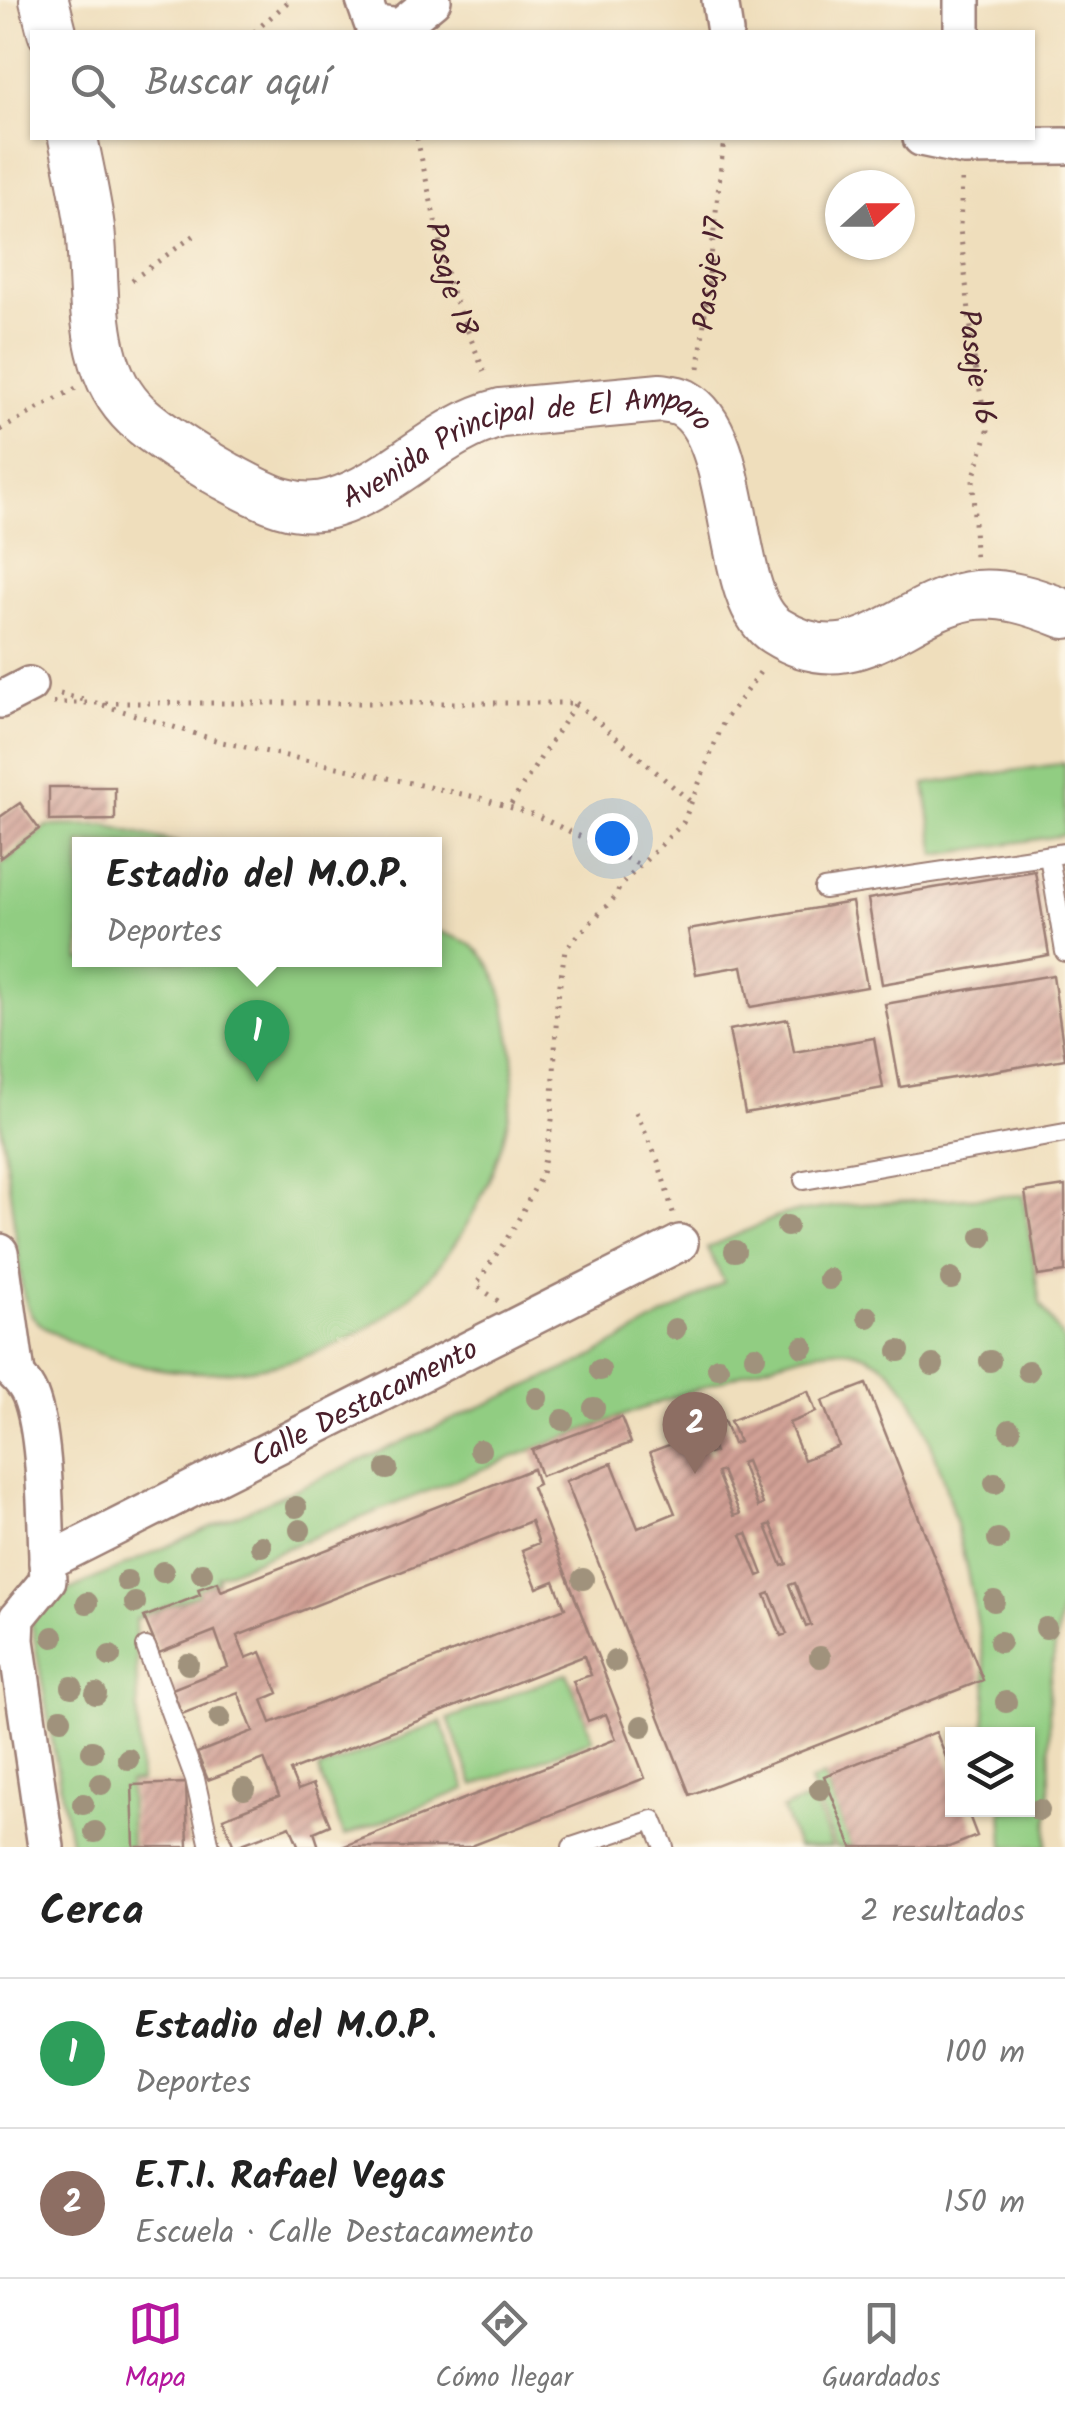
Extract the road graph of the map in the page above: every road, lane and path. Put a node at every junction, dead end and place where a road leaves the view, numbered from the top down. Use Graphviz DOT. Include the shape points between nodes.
graph roads {
  1 [pos="44,0"];
  2 [pos="290,0"];
  3 [pos="364,0"];
  4 [pos="433,0"];
  5 [pos="720,0"];
  6 [pos="962,0"];
  7 [pos="52,30"];
  8 [pos="256,30"];
  9 [pos="725,30"];
  10 [pos="962,30"];
  11 [pos="73,140"];
  12 [pos="417,140"];
  13 [pos="724,140"];
  14 [pos="964,142"];
  15 [pos="1065,146"];
  16 [pos="199,232"];
  17 [pos="95,306"];
  18 [pos="108,370"];
  19 [pos="694,412"];
  20 [pos="500,413"];
  21 [pos="0,430"];
  22 [pos="976,596"];
  23 [pos="1065,614"];
  24 [pos="787,636"];
  25 [pos="23,696"];
  26 [pos="576,704"];
  27 [pos="692,802"];
  28 [pos="510,807"];
  29 [pos="1057,854"];
  30 [pos="640,865"];
  31 [pos="824,889"];
  32 [pos="1065,952"];
  33 [pos="636,1112"];
  34 [pos="1065,1133"];
  35 [pos="804,1180"];
  36 [pos="680,1243"];
  37 [pos="0,1252"];
  38 [pos="526,1322"];
  39 [pos="8,1367"];
  40 [pos="47,1571"];
  41 [pos="146,1647"];
  42 [pos="46,1847"];
  43 [pos="210,1847"];
  44 [pos="572,1847"];
  45 [pos="664,1847"];
  1 -- 7 [label="main road"];
  2 -- 8 [label="path"];
  3 -- 4 [label="street" via="372,23 400,27"];
  5 -- 9 [label="street"];
  6 -- 10 [label="street"];
  11 -- 17 [label="main road, Avenida Principal de El Amparo" via="90,226"];
  12 -- 20 [label="path, Pasaje 18" via="449,284"];
  13 -- 19 [label="path, Pasaje 17"];
  14 -- 15 [label="street"];
  14 -- 22 [label="path, Pasaje 16" via="960,228 988,430 973,479"];
  16 -- 17 [label="path"];
  17 -- 18 [label="main road, Avenida Principal de El Amparo"];
  18 -- 20 [label="main road, Avenida Principal de El Amparo" via="136,414 203,463 296,508 334,503 368,488 455,430"];
  18 -- 21 [label="path"];
  19 -- 20 [label="main road, Avenida Principal de El Amparo" via="661,398"];
  19 -- 24 [label="main road, Avenida Principal de El Amparo" via="726,481 749,592 761,617"];
  22 -- 23 [label="main road, Avenida Principal de El Amparo" via="1034,601"];
  22 -- 24 [label="main road, Avenida Principal de El Amparo" via="938,606 852,647 805,646"];
  24 -- 27 [label="path" via="724,721"];
  25 -- 26 [label="path"];
  25 -- 28 [label="path" via="148,717 222,742"];
  26 -- 27 [label="path"];
  26 -- 28 [label="path"];
  27 -- 30 [label="path" via="683,822"];
  28 -- 30 [label="path"];
  29 -- 31 [label="lane"];
  29 -- 32 [label="lane"];
  30 -- 38 [label="path" via="565,950 542,1174 476,1285"];
  33 -- 36 [label="path" via="669,1192"];
  34 -- 35 [label="lane"];
  36 -- 38 [label="street, Calle Destacamento"];
  37 -- 39 [label="street"];
  38 -- 40 [label="street, Calle Destacamento"];
  39 -- 40 [label="street" via="30,1393 38,1425"];
  40 -- 42 [label="street" via="17,1618 16,1640"];
  41 -- 43 [label="lane" via="195,1779"];
  44 -- 45 [label="lane" via="653,1820"];
}
